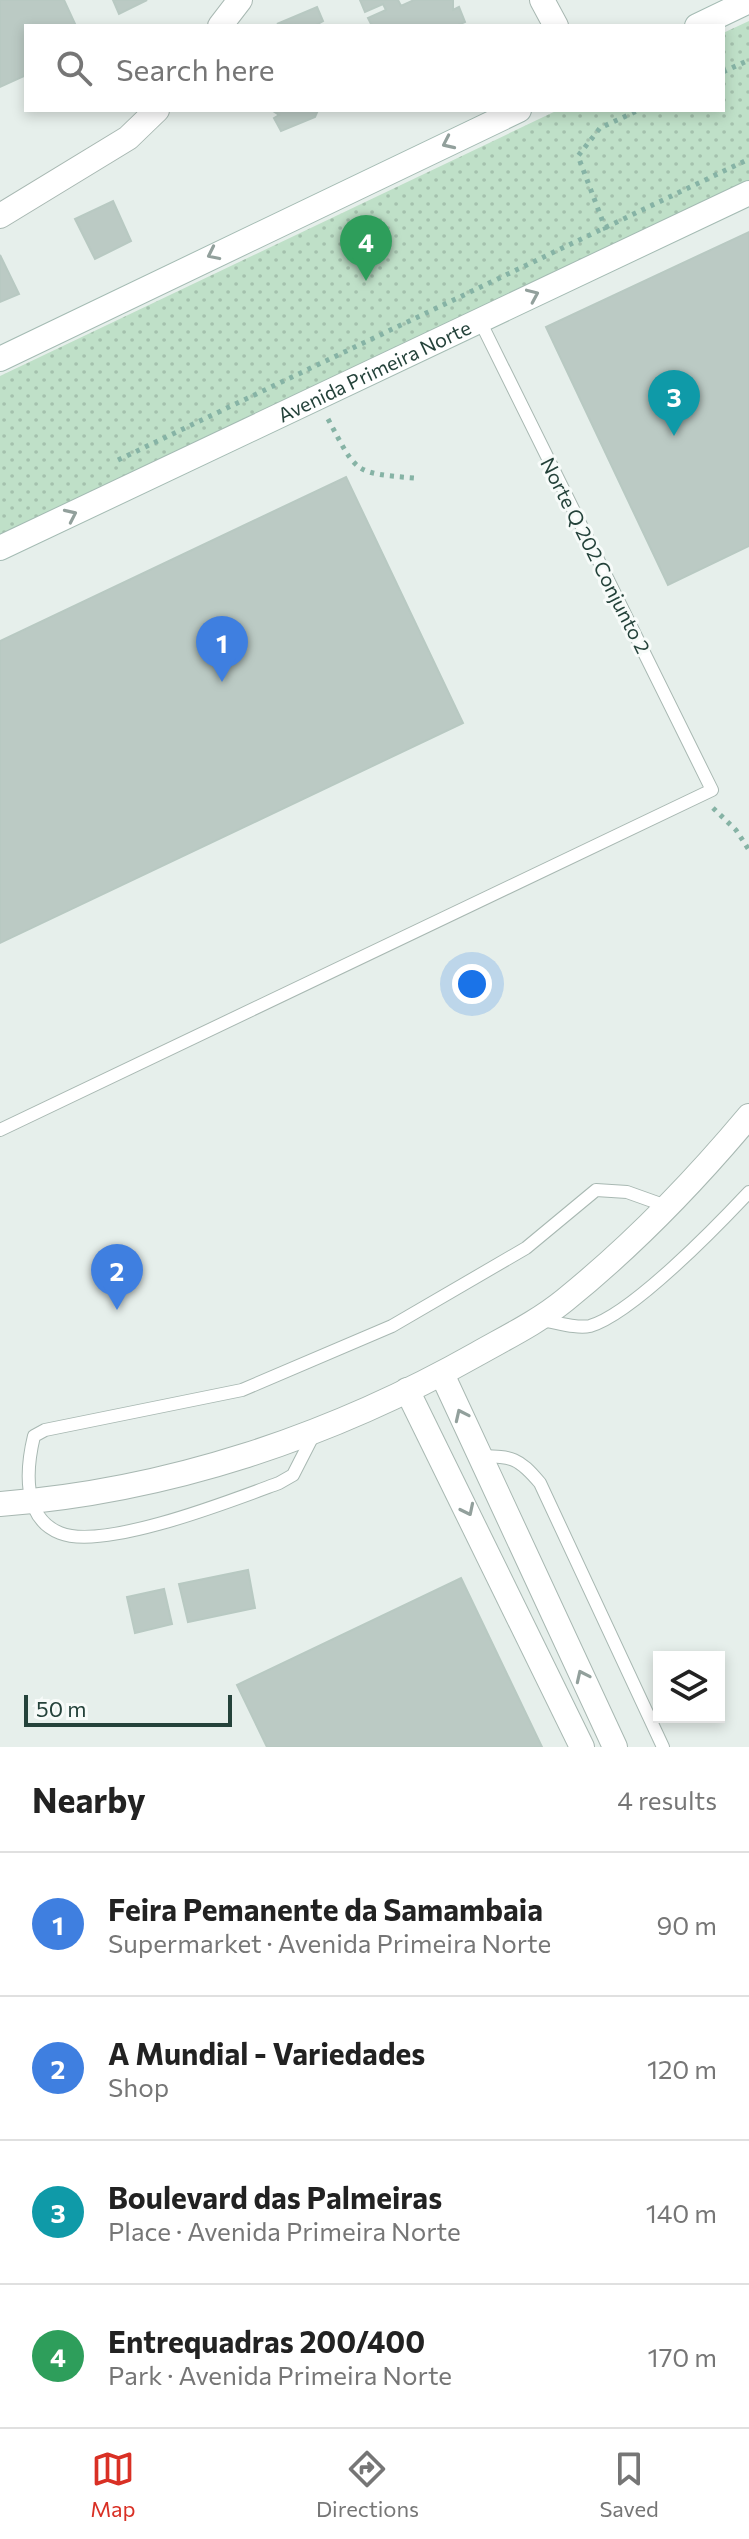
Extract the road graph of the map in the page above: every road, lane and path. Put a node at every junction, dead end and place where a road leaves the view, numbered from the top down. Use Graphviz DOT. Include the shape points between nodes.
graph roads {
  1 [pos="240,0"];
  2 [pos="542,0"];
  3 [pos="749,2"];
  4 [pos="222,24"];
  5 [pos="555,24"];
  6 [pos="701,24"];
  7 [pos="749,60"];
  8 [pos="725,71"];
  9 [pos="155,112"];
  10 [pos="515,112"];
  11 [pos="635,112"];
  12 [pos="749,159"];
  13 [pos="749,193"];
  14 [pos="0,215"];
  15 [pos="605,227"];
  16 [pos="616,257"];
  17 [pos="479,319"];
  18 [pos="0,359"];
  19 [pos="326,416"];
  20 [pos="111,464"];
  21 [pos="414,478"];
  22 [pos="0,548"];
  23 [pos="712,807"];
  24 [pos="749,850"];
  25 [pos="749,1116"];
  26 [pos="0,1130"];
  27 [pos="749,1192"];
  28 [pos="669,1207"];
  29 [pos="538,1319"];
  30 [pos="442,1374"];
  31 [pos="407,1390"];
  32 [pos="316,1431"];
  33 [pos="480,1456"];
  34 [pos="30,1502"];
  35 [pos="0,1504"];
  36 [pos="582,1747"];
  37 [pos="615,1747"];
  38 [pos="663,1747"];
  1 -- 4 [label="street"];
  2 -- 5 [label="street"];
  3 -- 6 [label="street"];
  7 -- 8 [label="path"];
  9 -- 14 [label="street" via="117,145"];
  10 -- 18 [label="street, one-way"];
  11 -- 15 [label="path" via="600,128 578,156"];
  12 -- 15 [label="path"];
  13 -- 16 [label="street, Avenida Primeira Norte"];
  15 -- 16 [label="path"];
  15 -- 20 [label="path"];
  17 -- 16 [label="street, Avenida Primeira Norte, one-way"];
  22 -- 17 [label="street, Avenida Primeira Norte, one-way"];
  17 -- 26 [label="lane, Norte Q 202 Conjunto 2" via="712,790"];
  19 -- 21 [label="path" via="348,456 366,474"];
  23 -- 24 [label="path"];
  25 -- 28 [label="street"];
  27 -- 29 [label="lane" via="709,1236 624,1306 590,1326"];
  28 -- 29 [label="street"];
  28 -- 34 [label="lane" via="627,1192 596,1190 526,1248 392,1326 242,1390 45,1430 34,1436 30,1454"];
  29 -- 30 [label="street"];
  30 -- 31 [label="street"];
  33 -- 30 [label="street, one-way"];
  31 -- 32 [label="street"];
  31 -- 36 [label="street, one-way"];
  32 -- 34 [label="street" via="262,1452 115,1490"];
  32 -- 34 [label="lane" via="293,1475 189,1516 100,1535 64,1535 49,1528"];
  37 -- 33 [label="street, one-way"];
  33 -- 38 [label="lane" via="513,1457 540,1483"];
  34 -- 35 [label="street"];
}
